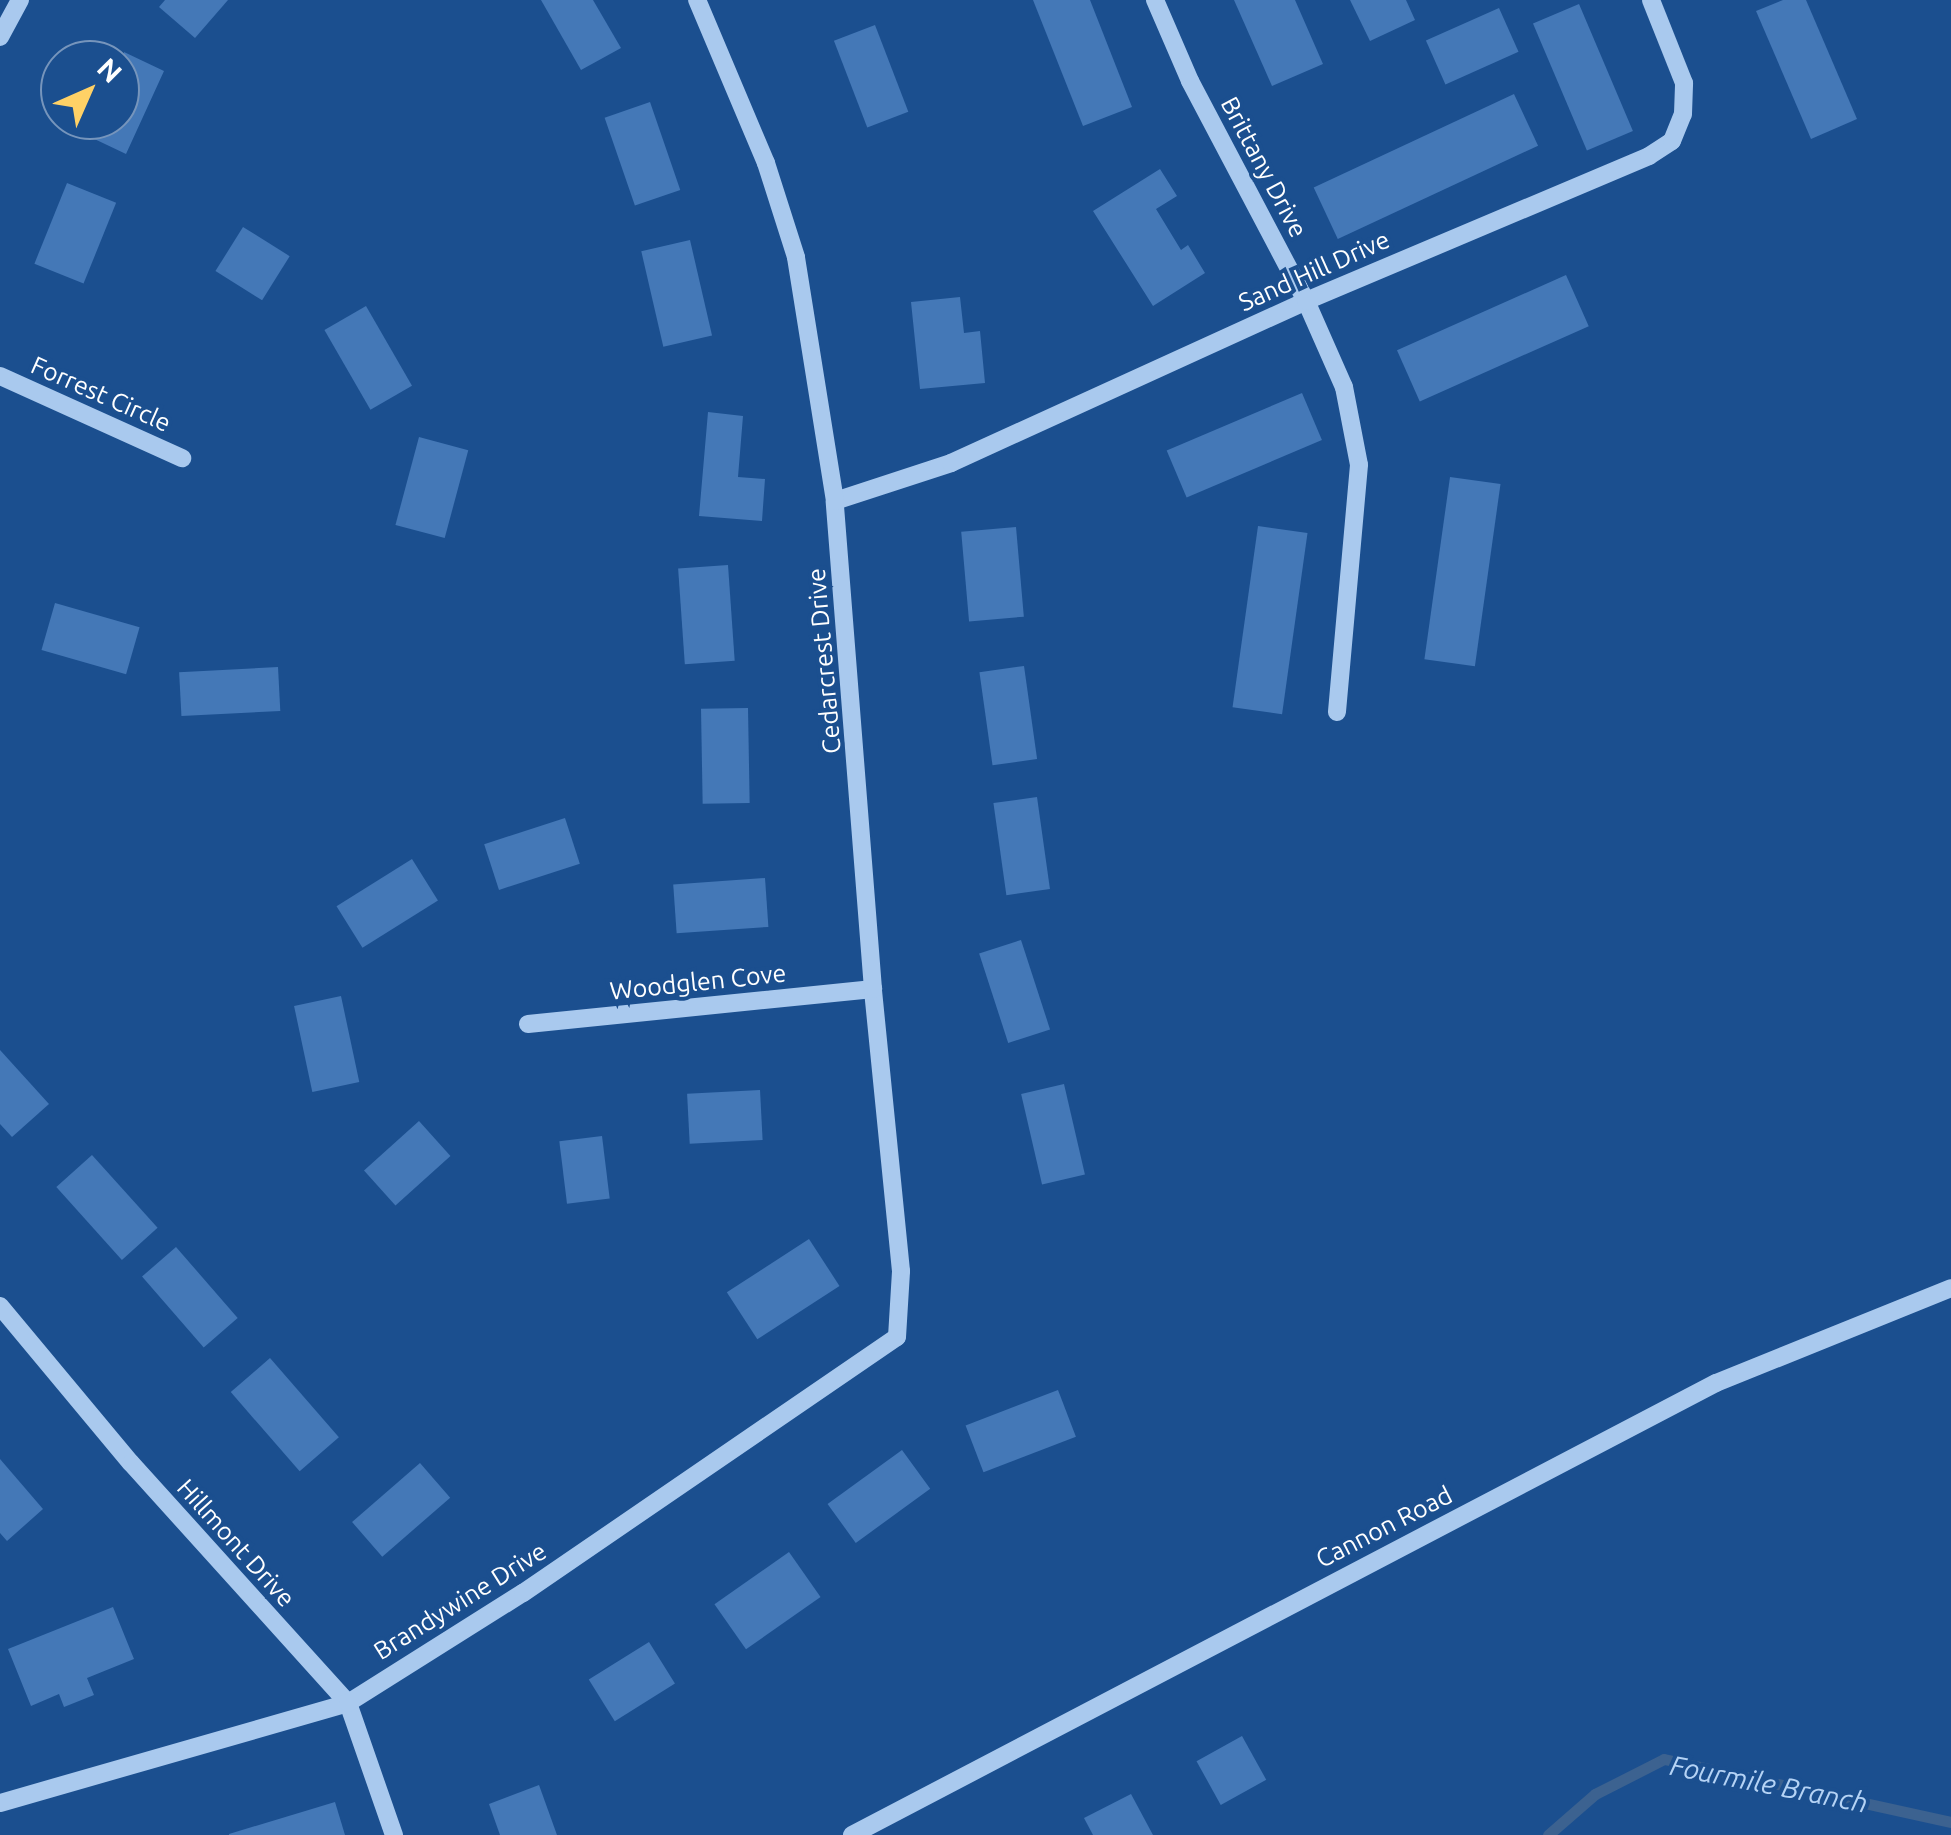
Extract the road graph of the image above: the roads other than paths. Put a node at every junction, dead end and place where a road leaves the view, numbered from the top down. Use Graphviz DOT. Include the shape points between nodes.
graph roads {
  1 [pos="20,0"];
  2 [pos="696,0"];
  3 [pos="1155,0"];
  4 [pos="1650,0"];
  5 [pos="0,37"];
  6 [pos="1306,300"];
  7 [pos="0,376"];
  8 [pos="182,458"];
  9 [pos="836,501"];
  10 [pos="1337,712"];
  11 [pos="873,989"];
  12 [pos="528,1024"];
  13 [pos="1951,1288"];
  14 [pos="0,1306"];
  15 [pos="897,1337"];
  16 [pos="348,1703"];
  17 [pos="0,1803"];
  18 [pos="394,1835"];
  19 [pos="852,1835"];
  1 -- 5 [label="street"];
  2 -- 9 [label="street, Cedarcrest Drive" via="762,154 796,258"];
  3 -- 6 [label="street, Brittany Drive" via="1190,81"];
  4 -- 6 [label="street, Sand Hill Drive" via="1684,84 1684,114 1672,141"];
  6 -- 9 [label="street, Sand Hill Drive" via="951,463"];
  6 -- 10 [label="street, Brittany Drive" via="1344,386 1359,465"];
  7 -- 8 [label="street, Forrest Circle"];
  9 -- 11 [label="street, Cedarcrest Drive"];
  11 -- 12 [label="street, Woodglen Cove"];
  11 -- 15 [label="street, Cedarcrest Drive" via="901,1271"];
  13 -- 19 [label="street, Cannon Road" via="1716,1383"];
  14 -- 16 [label="street, Hillmont Drive" via="131,1464"];
  15 -- 16 [label="street, Brandywine Drive" via="523,1593"];
  16 -- 17 [label="street, Brandywine Drive"];
  16 -- 18 [label="street, Hillmont Drive"];
}
